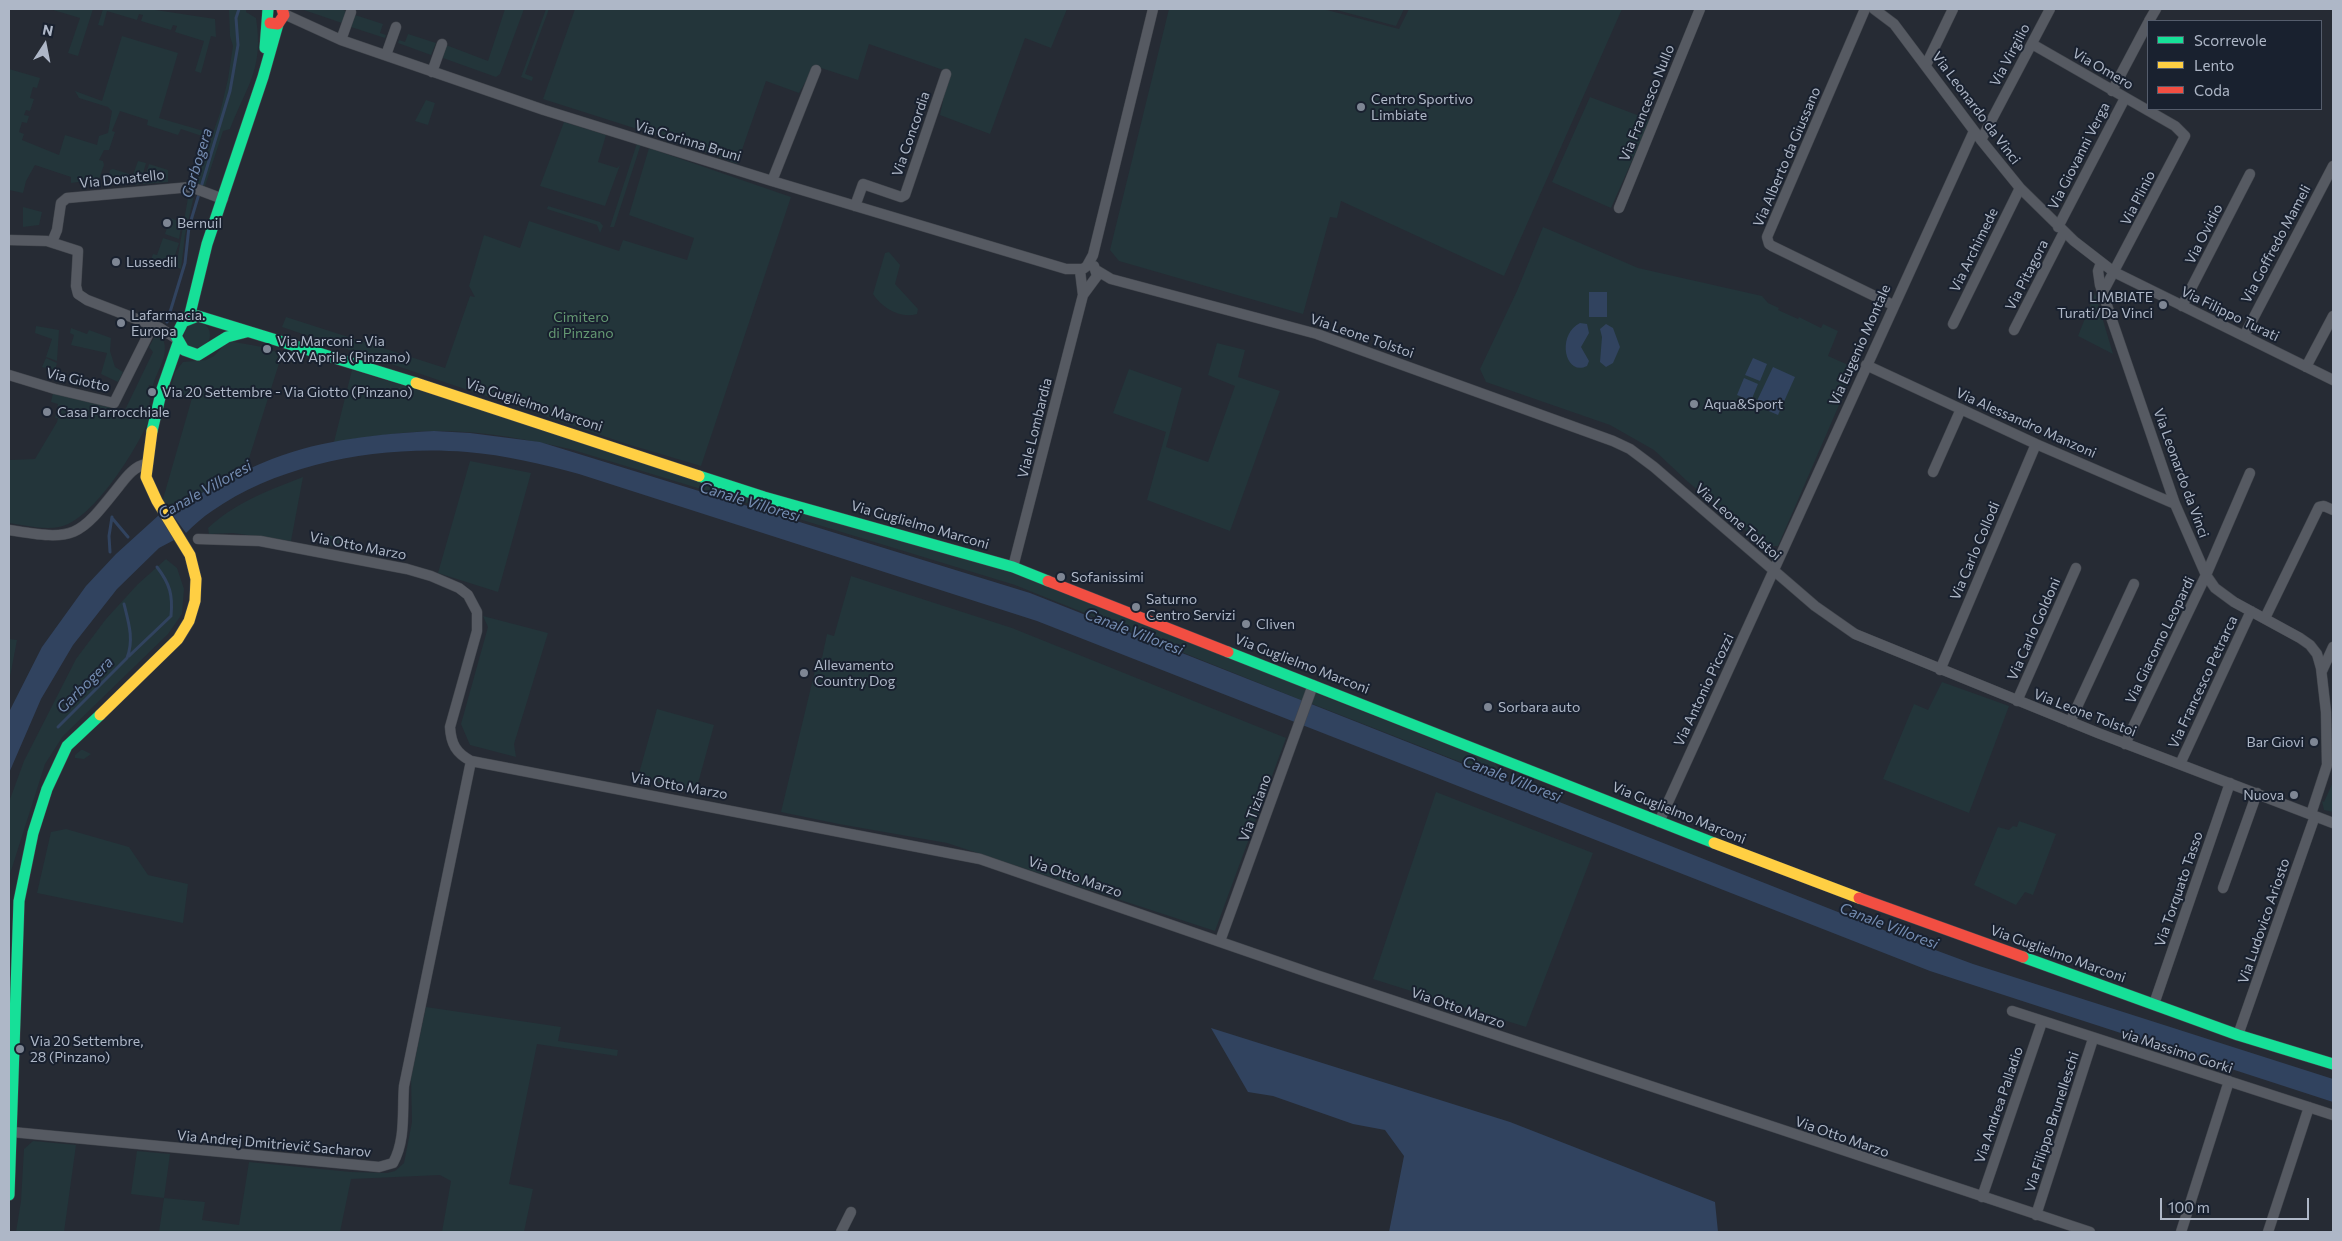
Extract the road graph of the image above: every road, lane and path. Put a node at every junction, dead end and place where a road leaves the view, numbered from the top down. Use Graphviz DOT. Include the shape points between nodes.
graph roads {
  1 [pos="1153,9"];
  2 [pos="1700,9"];
  3 [pos="1864,9"];
  4 [pos="1874,9"];
  5 [pos="1953,9"];
  6 [pos="2050,9"];
  7 [pos="350,12"];
  8 [pos="264,13"];
  9 [pos="282,14"];
  10 [pos="2147,26"];
  11 [pos="396,27"];
  12 [pos="340,40"];
  13 [pos="442,44"];
  14 [pos="2032,44"];
  15 [pos="386,56"];
  16 [pos="1926,64"];
  17 [pos="816,70"];
  18 [pos="432,72"];
  19 [pos="946,74"];
  20 [pos="263,77"];
  21 [pos="2112,91"];
  22 [pos="2125,98"];
  23 [pos="1974,132"];
  24 [pos="2185,136"];
  25 [pos="1981,140"];
  26 [pos="2333,166"];
  27 [pos="2250,174"];
  28 [pos="772,181"];
  29 [pos="2020,188"];
  30 [pos="222,199"];
  31 [pos="855,206"];
  32 [pos="1619,208"];
  33 [pos="2061,229"];
  34 [pos="9,240"];
  35 [pos="52,242"];
  36 [pos="2101,263"];
  37 [pos="2114,272"];
  38 [pos="1089,275"];
  39 [pos="195,288"];
  40 [pos="2103,292"];
  41 [pos="1892,305"];
  42 [pos="2182,306"];
  43 [pos="2333,316"];
  44 [pos="208,320"];
  45 [pos="184,321"];
  46 [pos="1953,324"];
  47 [pos="157,326"];
  48 [pos="2014,330"];
  49 [pos="246,332"];
  50 [pos="2244,336"];
  51 [pos="177,341"];
  52 [pos="210,349"];
  53 [pos="189,354"];
  54 [pos="1866,365"];
  55 [pos="2306,367"];
  56 [pos="168,370"];
  57 [pos="9,376"];
  58 [pos="2333,380"];
  59 [pos="1961,409"];
  60 [pos="2036,444"];
  61 [pos="146,464"];
  62 [pos="1933,472"];
  63 [pos="2250,473"];
  64 [pos="146,478"];
  65 [pos="124,480"];
  66 [pos="2175,504"];
  67 [pos="2333,510"];
  68 [pos="9,530"];
  69 [pos="198,539"];
  70 [pos="1013,568"];
  71 [pos="2076,568"];
  72 [pos="1774,571"];
  73 [pos="2206,575"];
  74 [pos="2134,584"];
  75 [pos="2251,611"];
  76 [pos="2265,618"];
  77 [pos="2332,650"];
  78 [pos="2317,654"];
  79 [pos="1940,670"];
  80 [pos="2322,672"];
  81 [pos="1313,684"];
  82 [pos="2017,701"];
  83 [pos="2070,722"];
  84 [pos="2126,744"];
  85 [pos="471,761"];
  86 [pos="2180,764"];
  87 [pos="2230,783"];
  88 [pos="2258,794"];
  89 [pos="2313,815"];
  90 [pos="1659,822"];
  91 [pos="2333,822"];
  92 [pos="2223,888"];
  93 [pos="1220,940"];
  94 [pos="2154,1004"];
  95 [pos="2012,1011"];
  96 [pos="2042,1022"];
  97 [pos="2238,1035"];
  98 [pos="2094,1039"];
  99 [pos="2333,1064"];
  100 [pos="2229,1081"];
  101 [pos="2309,1107"];
  102 [pos="2333,1115"];
  103 [pos="12,1132"];
  104 [pos="9,1195"];
  105 [pos="1982,1197"];
  106 [pos="851,1212"];
  107 [pos="2036,1214"];
  108 [pos="841,1232"];
  109 [pos="2090,1232"];
  110 [pos="2182,1232"];
  111 [pos="2268,1232"];
  1 -- 38 [label="street"];
  2 -- 32 [label="street, Via Francesco Nullo"];
  3 -- 41 [label="street, Via Alberto da Giussano" via="1767,237 1772,246"];
  4 -- 16 [label="street, Via Leonardo da Vinci" via="1894,24"];
  5 -- 16 [label="street"];
  6 -- 14 [label="street, Via Virgilio"];
  7 -- 12 [label="street"];
  8 -- 9 [label="street" via="271,23"];
  8 -- 20 [label="street"];
  9 -- 12 [label="street, Via Corinna Bruni"];
  9 -- 20 [label="street"];
  10 -- 21 [label="street"];
  11 -- 15 [label="street"];
  12 -- 15 [label="street, Via Corinna Bruni"];
  13 -- 18 [label="street"];
  14 -- 21 [label="street, Via Omero"];
  14 -- 25 [label="street, Via Virgilio"];
  15 -- 18 [label="street, Via Corinna Bruni"];
  16 -- 23 [label="street, Via Leonardo da Vinci"];
  17 -- 28 [label="street"];
  18 -- 28 [label="street, Via Corinna Bruni"];
  19 -- 31 [label="street, Via Concordia" via="905,195 900,197 863,184"];
  20 -- 30 [label="street"];
  21 -- 22 [label="street, Via Omero"];
  22 -- 24 [label="street, Via Omero" via="2175,126"];
  22 -- 33 [label="street, Via Giovanni Verga"];
  23 -- 25 [label="street, Via Leonardo da Vinci"];
  23 -- 41 [label="street, Via Eugenio Montale"];
  24 -- 37 [label="street, Via Plinio"];
  25 -- 29 [label="street, Via Leonardo da Vinci"];
  26 -- 50 [label="street, Via Goffredo Mameli"];
  27 -- 42 [label="street, Via Ovidio"];
  28 -- 31 [label="street, Via Corinna Bruni"];
  29 -- 33 [label="street, Via Leonardo da Vinci"];
  29 -- 46 [label="street, Via Archimede"];
  30 -- 35 [label="street, Via Donatello" via="191,186 67,198 62,203"];
  30 -- 39 [label="street"];
  31 -- 38 [label="street, Via Corinna Bruni"];
  33 -- 36 [label="street, Via Leonardo da Vinci"];
  33 -- 48 [label="street, Via Pitagora"];
  34 -- 35 [label="street"];
  35 -- 47 [label="street" via="78,251 78,294"];
  36 -- 37 [label="street, Via Leonardo da Vinci"];
  36 -- 40 [label="street, Via Leonardo da Vinci" via="2098,274"];
  37 -- 40 [label="street"];
  37 -- 42 [label="street, Via Filippo Turati"];
  38 -- 70 [label="street, Viale Lombardia"];
  38 -- 72 [label="street, Via Leone Tolstoi" via="1317,334 1614,441 1654,467"];
  39 -- 44 [label="street" via="197,306"];
  39 -- 45 [label="street"];
  40 -- 66 [label="street, Via Leonardo da Vinci"];
  41 -- 54 [label="street, Via Eugenio Montale"];
  42 -- 50 [label="street, Via Filippo Turati"];
  43 -- 55 [label="street"];
  44 -- 45 [label="street" via="194,316"];
  44 -- 49 [label="street, Via Guglielmo Marconi"];
  44 -- 52 [label="street" via="215,336"];
  45 -- 47 [label="street" via="172,329"];
  45 -- 51 [label="street"];
  47 -- 51 [label="street"];
  47 -- 57 [label="street, Via Giotto" via="114,403"];
  49 -- 52 [label="street" via="226,337"];
  49 -- 70 [label="street, Via Guglielmo Marconi" via="419,384 764,497"];
  50 -- 55 [label="street, Via Filippo Turati"];
  51 -- 53 [label="street"];
  51 -- 56 [label="street"];
  52 -- 53 [label="street" via="196,355"];
  53 -- 56 [label="street" via="180,357"];
  54 -- 59 [label="street, Via Alessandro Manzoni"];
  54 -- 72 [label="street, Via Eugenio Montale"];
  55 -- 58 [label="street, Via Filippo Turati"];
  56 -- 61 [label="street"];
  59 -- 60 [label="street, Via Alessandro Manzoni"];
  59 -- 62 [label="street"];
  60 -- 66 [label="street, Via Alessandro Manzoni"];
  60 -- 79 [label="street, Via Carlo Collodi"];
  61 -- 64 [label="street"];
  61 -- 65 [label="street"];
  63 -- 73 [label="street, Via Giacomo Leopardi"];
  64 -- 65 [label="street"];
  64 -- 103 [label="street" via="192,555 196,576 195,605 188,626 174,645 67,746 47,789 33,833 19,901"];
  65 -- 68 [label="street" via="91,521 76,532 59,535"];
  66 -- 73 [label="street, Via Leonardo da Vinci"];
  67 -- 76 [label="street" via="2321,506"];
  69 -- 85 [label="street, Via Otto Marzo" via="260,542 407,569 431,576 468,594 477,612 477,631 450,727 450,739 454,748"];
  70 -- 81 [label="street, Via Guglielmo Marconi"];
  71 -- 82 [label="street, Via Carlo Goldoni"];
  72 -- 79 [label="street, Via Leone Tolstoi" via="1855,634"];
  72 -- 90 [label="street, Via Antonio Picozzi"];
  73 -- 75 [label="street, Via Leonardo da Vinci" via="2223,594"];
  73 -- 84 [label="street, Via Giacomo Leopardi"];
  74 -- 83 [label="street"];
  75 -- 76 [label="street, Via Leonardo da Vinci"];
  75 -- 86 [label="street, Via Francesco Petrarca"];
  76 -- 78 [label="street, Via Leonardo da Vinci" via="2310,645"];
  77 -- 78 [label="street" via="2324,655"];
  77 -- 80 [label="street"];
  78 -- 80 [label="street"];
  79 -- 82 [label="street, Via Leone Tolstoi"];
  80 -- 89 [label="street" via="2327,765"];
  81 -- 90 [label="street, Via Guglielmo Marconi"];
  81 -- 93 [label="street, Via Tiziano"];
  82 -- 83 [label="street, Via Leone Tolstoi"];
  83 -- 84 [label="street, Via Leone Tolstoi"];
  84 -- 86 [label="street, Via Leone Tolstoi"];
  85 -- 93 [label="street, Via Otto Marzo" via="965,855"];
  85 -- 103 [label="street, Via Andrej Dmitrievič Sacharov" via="404,1086 403,1127 393,1163 379,1167"];
  86 -- 87 [label="street, Via Leone Tolstoi"];
  87 -- 88 [label="street, Via Leone Tolstoi"];
  87 -- 94 [label="street, Via Torquato Tasso"];
  88 -- 89 [label="street, Via Leone Tolstoi"];
  88 -- 92 [label="street"];
  89 -- 91 [label="street, Via Leone Tolstoi"];
  89 -- 97 [label="street, Via Ludovico Ariosto"];
  90 -- 94 [label="street, Via Guglielmo Marconi" via="1778,869"];
  93 -- 105 [label="street, Via Otto Marzo"];
  94 -- 97 [label="street, Via Guglielmo Marconi"];
  95 -- 96 [label="street, via Massimo Gorki"];
  96 -- 98 [label="street, via Massimo Gorki"];
  96 -- 105 [label="street, Via Andrea Palladio"];
  97 -- 99 [label="street, Via Guglielmo Marconi"];
  98 -- 100 [label="street, via Massimo Gorki"];
  98 -- 107 [label="street, Via Filippo Brunelleschi"];
  100 -- 101 [label="street, via Massimo Gorki"];
  100 -- 110 [label="street"];
  101 -- 102 [label="street, via Massimo Gorki"];
  101 -- 111 [label="street"];
  103 -- 104 [label="street"];
  105 -- 107 [label="street, Via Otto Marzo"];
  106 -- 108 [label="street"];
  107 -- 109 [label="street, Via Otto Marzo"];
}
